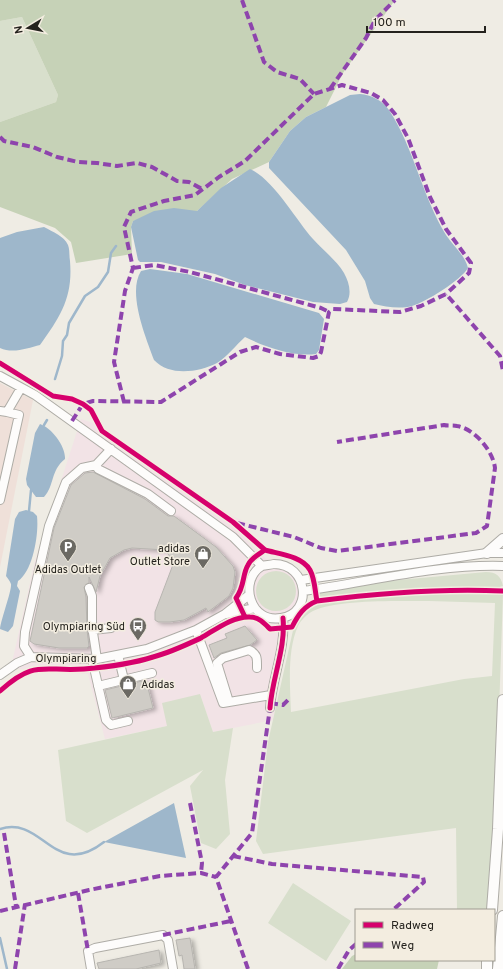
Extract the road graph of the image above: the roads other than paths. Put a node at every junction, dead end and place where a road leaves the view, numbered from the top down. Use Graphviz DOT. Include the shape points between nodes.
graph roads {
  1 [pos="0,376"];
  2 [pos="21,388"];
  3 [pos="4,412"];
  4 [pos="111,449"];
  5 [pos="96,465"];
  6 [pos="0,500"];
  7 [pos="171,510"];
  8 [pos="503,539"];
  9 [pos="487,553"];
  10 [pos="503,553"];
  11 [pos="262,566"];
  12 [pos="503,566"];
  13 [pos="301,580"];
  14 [pos="89,588"];
  15 [pos="303,591"];
  16 [pos="249,595"];
  17 [pos="255,608"];
  18 [pos="225,614"];
  19 [pos="283,618"];
  20 [pos="111,625"];
  21 [pos="92,628"];
  22 [pos="196,630"];
  23 [pos="118,655"];
  24 [pos="31,657"];
  25 [pos="94,659"];
  26 [pos="257,668"];
  27 [pos="152,673"];
  28 [pos="0,675"];
  29 [pos="124,680"];
  30 [pos="98,686"];
  31 [pos="271,695"];
  32 [pos="503,700"];
  33 [pos="229,702"];
  34 [pos="270,708"];
  35 [pos="128,721"];
  36 [pos="492,909"];
  37 [pos="503,916"];
  38 [pos="91,969"];
  39 [pos="173,969"];
  40 [pos="498,969"];
  1 -- 2 [label="street"];
  2 -- 3 [label="street"];
  2 -- 4 [label="street" via="35,395"];
  3 -- 6 [label="street" via="19,415"];
  4 -- 5 [label="street"];
  4 -- 11 [label="street" via="233,537"];
  5 -- 7 [label="street" via="98,470 148,494"];
  5 -- 24 [label="street" via="82,468 66,482 49,526 25,632 24,646"];
  8 -- 9 [label="main road"];
  9 -- 10 [label="street"];
  9 -- 13 [label="street"];
  11 -- 13 [label="street" via="285,565"];
  11 -- 16 [label="street" via="252,579"];
  12 -- 15 [label="street" via="462,567 387,576"];
  13 -- 15 [label="street"];
  14 -- 21 [label="street" via="92,596"];
  15 -- 19 [label="street" via="299,607"];
  16 -- 17 [label="street"];
  16 -- 18 [label="street, Olympiaring"];
  17 -- 18 [label="street, Olympiaring"];
  17 -- 19 [label="street" via="269,618"];
  18 -- 22 [label="street, Olympiaring"];
  19 -- 31 [label="street" via="280,656"];
  20 -- 21 [label="street"];
  21 -- 25 [label="street"];
  22 -- 23 [label="street, Olympiaring" via="147,649"];
  22 -- 33 [label="street" via="223,703"];
  23 -- 25 [label="street, Olympiaring"];
  23 -- 29 [label="street"];
  24 -- 25 [label="street, Olympiaring"];
  24 -- 28 [label="street, Olympiaring"];
  25 -- 30 [label="street"];
  26 -- 33 [label="street" via="258,657 249,650 223,658 217,663"];
  27 -- 29 [label="street"];
  29 -- 30 [label="street"];
  30 -- 35 [label="street" via="106,720 111,724"];
  31 -- 33 [label="street"];
  31 -- 34 [label="street"];
  32 -- 36 [label="main road"];
  37 -- 40 [label="main road"];
  38 -- 39 [label="street" via="88,951 163,935 168,940"];
}
